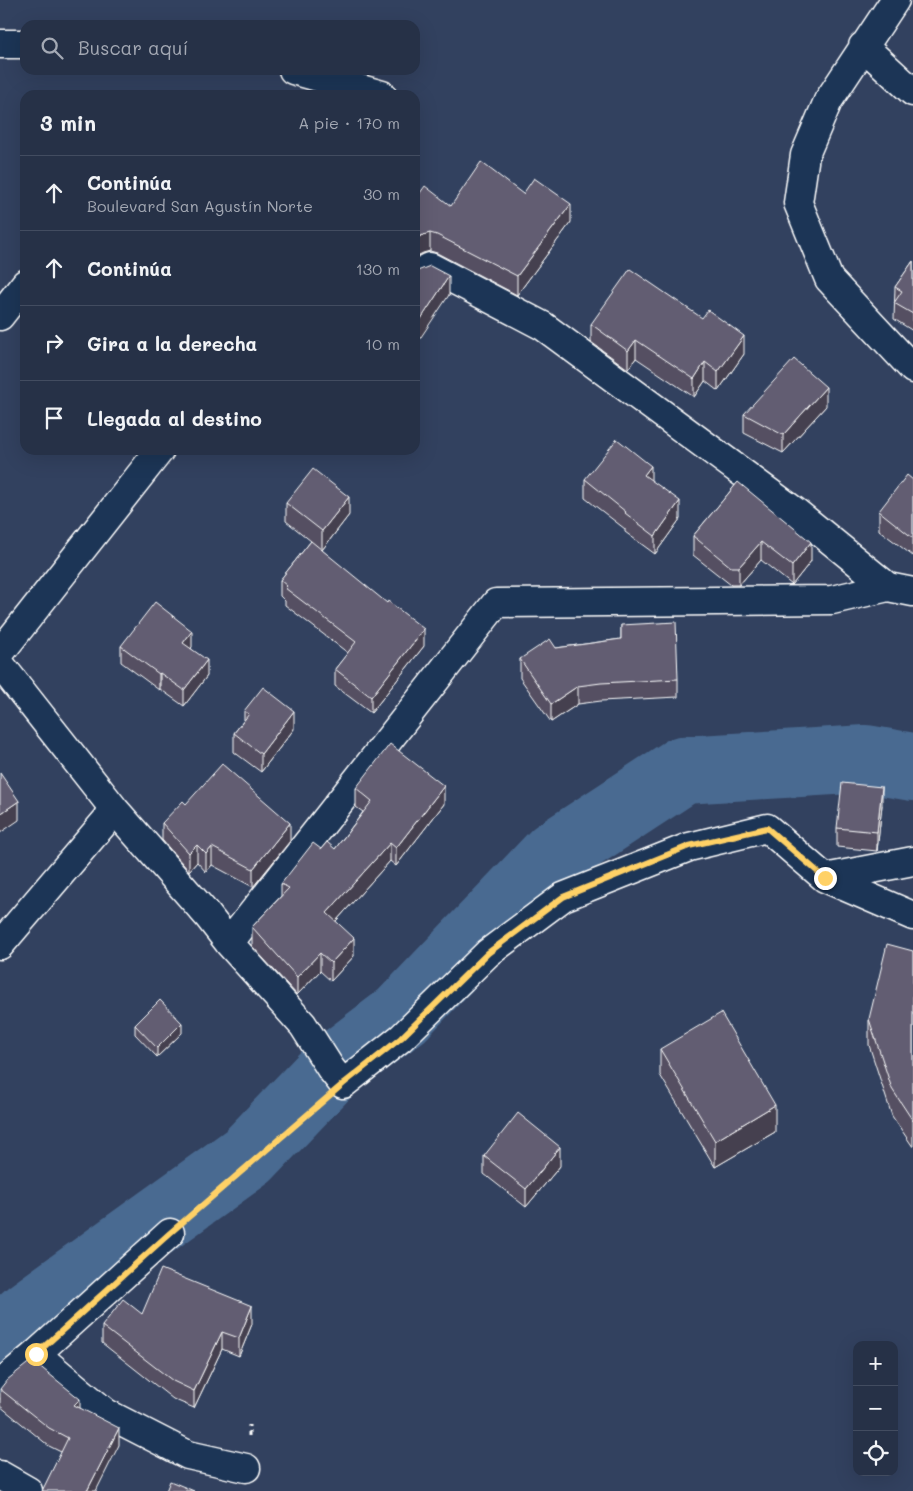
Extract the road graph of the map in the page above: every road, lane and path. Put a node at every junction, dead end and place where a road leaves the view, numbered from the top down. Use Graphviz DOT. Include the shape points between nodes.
graph roads {
  1 [pos="895,0"];
  2 [pos="0,44"];
  3 [pos="20,44"];
  4 [pos="863,46"];
  5 [pos="311,75"];
  6 [pos="364,90"];
  7 [pos="913,92"];
  8 [pos="420,272"];
  9 [pos="20,290"];
  10 [pos="0,316"];
  11 [pos="913,369"];
  12 [pos="156,455"];
  13 [pos="900,590"];
  14 [pos="0,653"];
  15 [pos="0,664"];
  16 [pos="115,810"];
  17 [pos="913,861"];
  18 [pos="825,878"];
  19 [pos="913,916"];
  20 [pos="229,943"];
  21 [pos="0,945"];
  22 [pos="343,1084"];
  23 [pos="170,1233"];
  24 [pos="36,1354"];
  25 [pos="0,1384"];
  26 [pos="246,1468"];
  27 [pos="0,1475"];
  28 [pos="28,1491"];
  1 -- 4 [label="street"];
  2 -- 3 [label="street"];
  4 -- 7 [label="street"];
  4 -- 11 [label="street" via="828,101 805,155 798,203 830,279"];
  5 -- 6 [label="street"];
  8 -- 13 [label="street" via="430,267 543,326"];
  9 -- 10 [label="street"];
  12 -- 14 [label="street"];
  13 -- 20 [label="street" via="832,600 496,603"];
  15 -- 16 [label="street"];
  16 -- 20 [label="street"];
  16 -- 21 [label="street"];
  17 -- 18 [label="street"];
  18 -- 19 [label="street"];
  18 -- 22 [label="street" via="767,828 689,846 563,897 488,953 401,1038"];
  20 -- 22 [label="street" via="303,1025"];
  22 -- 23 [label="path"];
  23 -- 24 [label="street"];
  24 -- 25 [label="street"];
  24 -- 26 [label="street" via="106,1412 188,1455"];
  27 -- 28 [label="street"];
}
